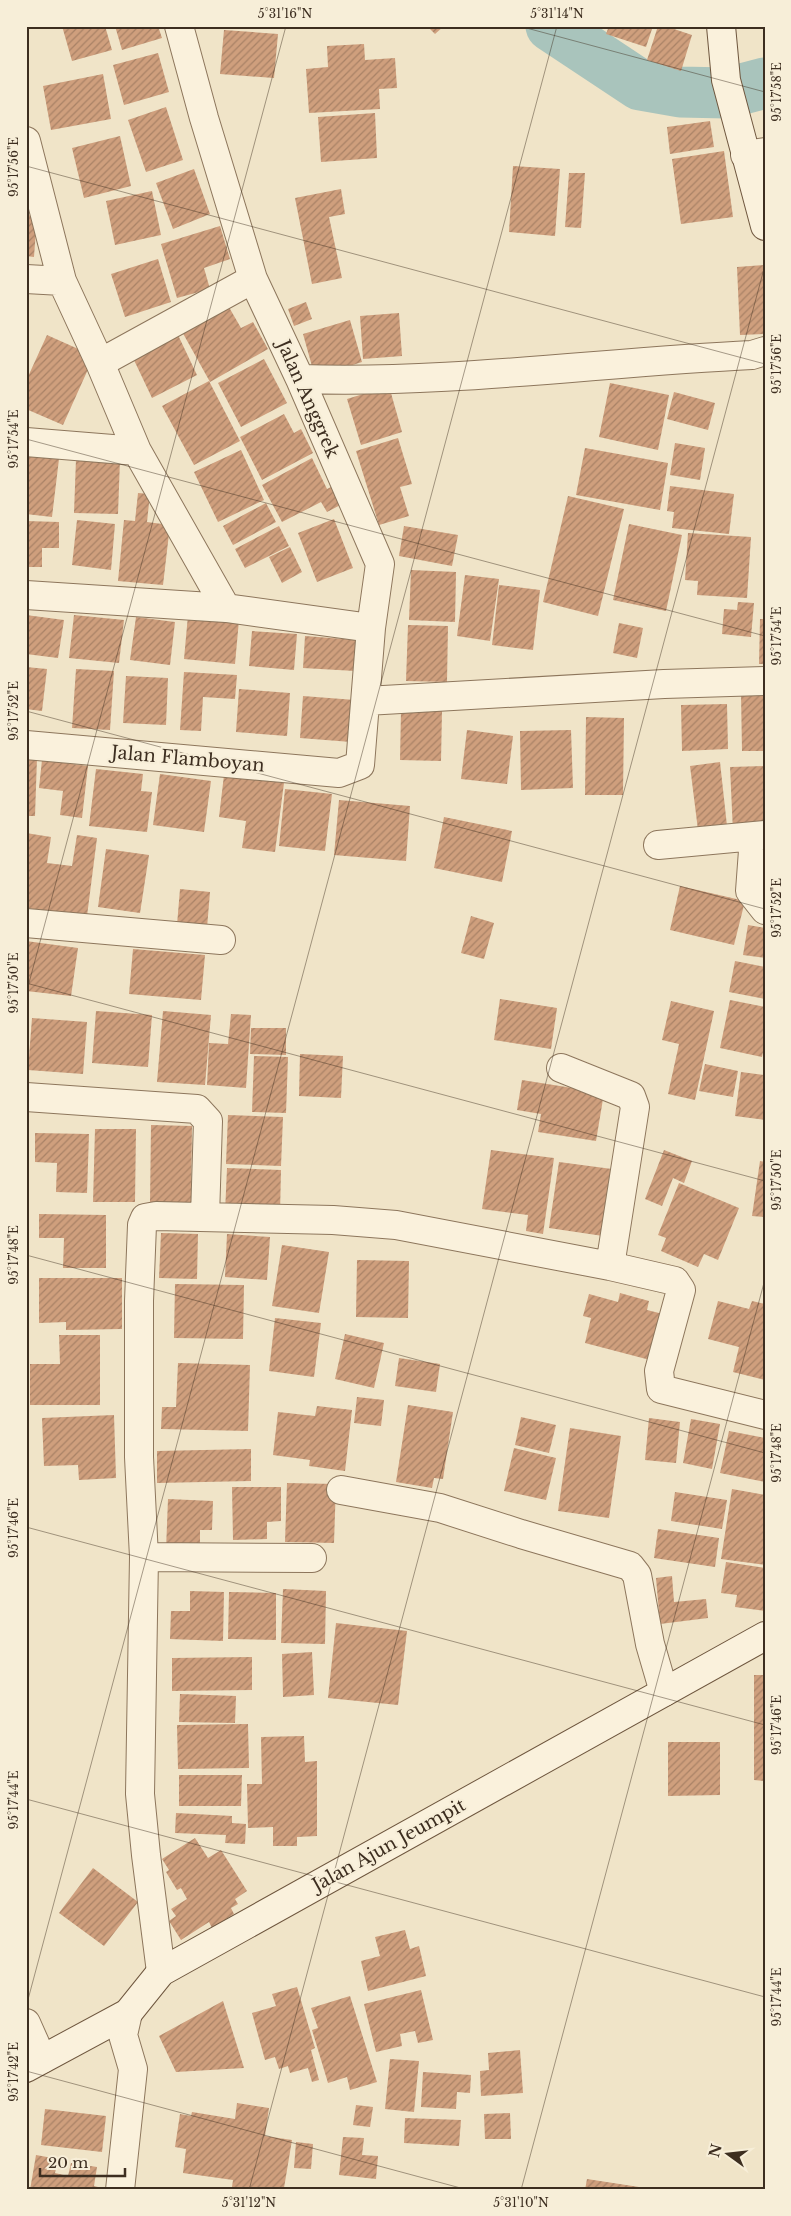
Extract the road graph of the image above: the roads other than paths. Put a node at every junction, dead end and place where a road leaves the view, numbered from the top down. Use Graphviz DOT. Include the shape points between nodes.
graph roads {
  1 [pos="179,26"];
  2 [pos="721,26"];
  3 [pos="26,142"];
  4 [pos="755,153"];
  5 [pos="765,226"];
  6 [pos="253,279"];
  7 [pos="26,280"];
  8 [pos="62,281"];
  9 [pos="765,351"];
  10 [pos="100,363"];
  11 [pos="300,379"];
  12 [pos="26,442"];
  13 [pos="137,451"];
  14 [pos="26,595"];
  15 [pos="226,608"];
  16 [pos="371,628"];
  17 [pos="765,681"];
  18 [pos="366,701"];
  19 [pos="26,745"];
  20 [pos="349,770"];
  21 [pos="760,836"];
  22 [pos="658,844"];
  23 [pos="765,910"];
  24 [pos="26,923"];
  25 [pos="221,940"];
  26 [pos="561,1068"];
  27 [pos="26,1097"];
  28 [pos="205,1217"];
  29 [pos="610,1266"];
  30 [pos="765,1414"];
  31 [pos="341,1490"];
  32 [pos="144,1557"];
  33 [pos="312,1558"];
  34 [pos="765,1636"];
  35 [pos="664,1692"];
  36 [pos="161,1972"];
  37 [pos="26,2023"];
  38 [pos="125,2024"];
  39 [pos="34,2063"];
  40 [pos="120,2190"];
  1 -- 6 [label="street, Jalan Anggrek"];
  2 -- 4 [label="street" via="729,90"];
  3 -- 8 [label="street"];
  4 -- 5 [label="street"];
  6 -- 10 [label="street"];
  6 -- 11 [label="street, Jalan Anggrek"];
  7 -- 8 [label="street"];
  8 -- 10 [label="street"];
  9 -- 11 [label="street" via="752,355 421,379"];
  10 -- 13 [label="street"];
  11 -- 16 [label="street, Jalan Anggrek" via="380,564"];
  12 -- 13 [label="street"];
  13 -- 15 [label="street"];
  14 -- 15 [label="street"];
  15 -- 16 [label="street"];
  16 -- 18 [label="street, Jalan Anggrek"];
  17 -- 18 [label="street"];
  18 -- 20 [label="street, Jalan Anggrek" via="360,765"];
  19 -- 20 [label="street, Jalan Flamboyan" via="339,773"];
  21 -- 22 [label="street"];
  21 -- 23 [label="street" via="750,891"];
  24 -- 25 [label="street"];
  26 -- 29 [label="street" via="631,1096 634,1102"];
  27 -- 28 [label="street" via="197,1109 208,1121"];
  28 -- 29 [label="street" via="396,1225"];
  28 -- 32 [label="street" via="156,1216 145,1218 142,1225 138,1301"];
  29 -- 30 [label="street" via="675,1281 681,1290 659,1371 661,1389"];
  31 -- 35 [label="street" via="440,1508 630,1566 637,1575 650,1644"];
  32 -- 33 [label="street"];
  32 -- 36 [label="street" via="140,1794"];
  34 -- 35 [label="street, Jalan Ajun Jeumpit"];
  35 -- 36 [label="street, Jalan Ajun Jeumpit"];
  36 -- 38 [label="street, Jalan Ajun Jeumpit"];
  37 -- 39 [label="street"];
  38 -- 39 [label="street, Jalan Ajun Jeumpit"];
  38 -- 40 [label="street" via="133,2069"];
}
